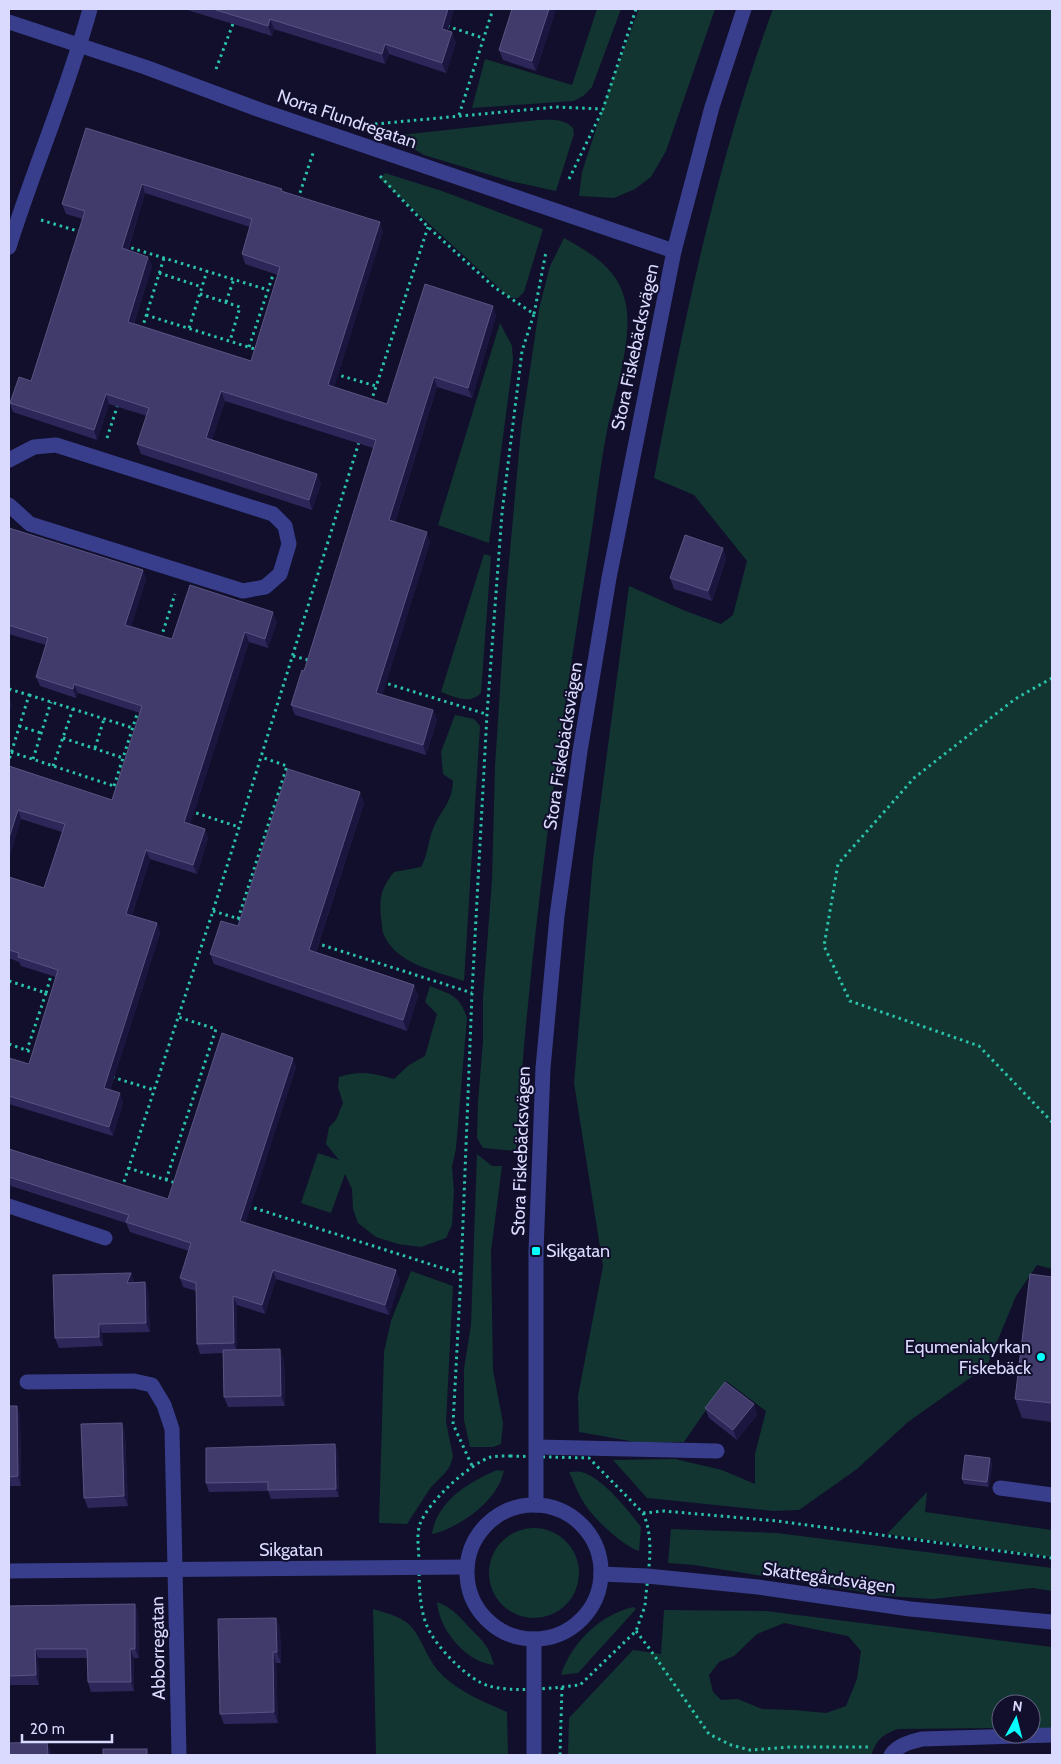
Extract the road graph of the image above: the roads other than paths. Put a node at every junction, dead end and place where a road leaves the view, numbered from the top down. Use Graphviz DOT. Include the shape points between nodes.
graph roads {
  1 [pos="90,9"];
  2 [pos="744,9"];
  3 [pos="9,22"];
  4 [pos="80,46"];
  5 [pos="9,247"];
  6 [pos="674,251"];
  7 [pos="9,460"];
  8 [pos="9,505"];
  9 [pos="9,1206"];
  10 [pos="105,1238"];
  11 [pos="27,1382"];
  12 [pos="537,1448"];
  13 [pos="717,1452"];
  14 [pos="1000,1488"];
  15 [pos="1052,1495"];
  16 [pos="536,1505"];
  17 [pos="467,1567"];
  18 [pos="175,1570"];
  19 [pos="9,1571"];
  20 [pos="601,1574"];
  21 [pos="1052,1622"];
  22 [pos="534,1639"];
  23 [pos="1052,1735"];
  24 [pos="892,1753"];
  25 [pos="179,1755"];
  26 [pos="534,1755"];
  1 -- 4 [label="street"];
  2 -- 6 [label="street, Stora Fiskebäcksvägen" via="712,107"];
  3 -- 4 [label="street, Norra Flundregatan"];
  4 -- 5 [label="street"];
  4 -- 6 [label="street, Norra Flundregatan"];
  6 -- 12 [label="street, Stora Fiskebäcksvägen" via="609,578 557,916 542,1078 536,1251"];
  7 -- 8 [label="street" via="34,447 56,445 273,514 285,526 289,544 280,574 265,587 243,591 30,524"];
  9 -- 10 [label="street"];
  11 -- 18 [label="street" via="134,1381 152,1385 164,1405 172,1429"];
  12 -- 13 [label="street"];
  12 -- 16 [label="street, Stora Fiskebäcksvägen"];
  14 -- 15 [label="street"];
  16 -- 17 [label="street" via="511,1509 489,1522 474,1542"];
  16 -- 20 [label="street" via="559,1510 583,1526 598,1551"];
  17 -- 18 [label="street, Sikgatan"];
  17 -- 22 [label="street" via="472,1598 490,1624 518,1638"];
  18 -- 19 [label="street, Sikgatan"];
  18 -- 25 [label="street, Abborregatan"];
  20 -- 21 [label="street, Skattegårdsvägen" via="758,1587 910,1608"];
  20 -- 22 [label="street" via="596,1597 585,1616 557,1635"];
  22 -- 26 [label="street"];
  23 -- 24 [label="street" via="922,1739 905,1744"];
}
